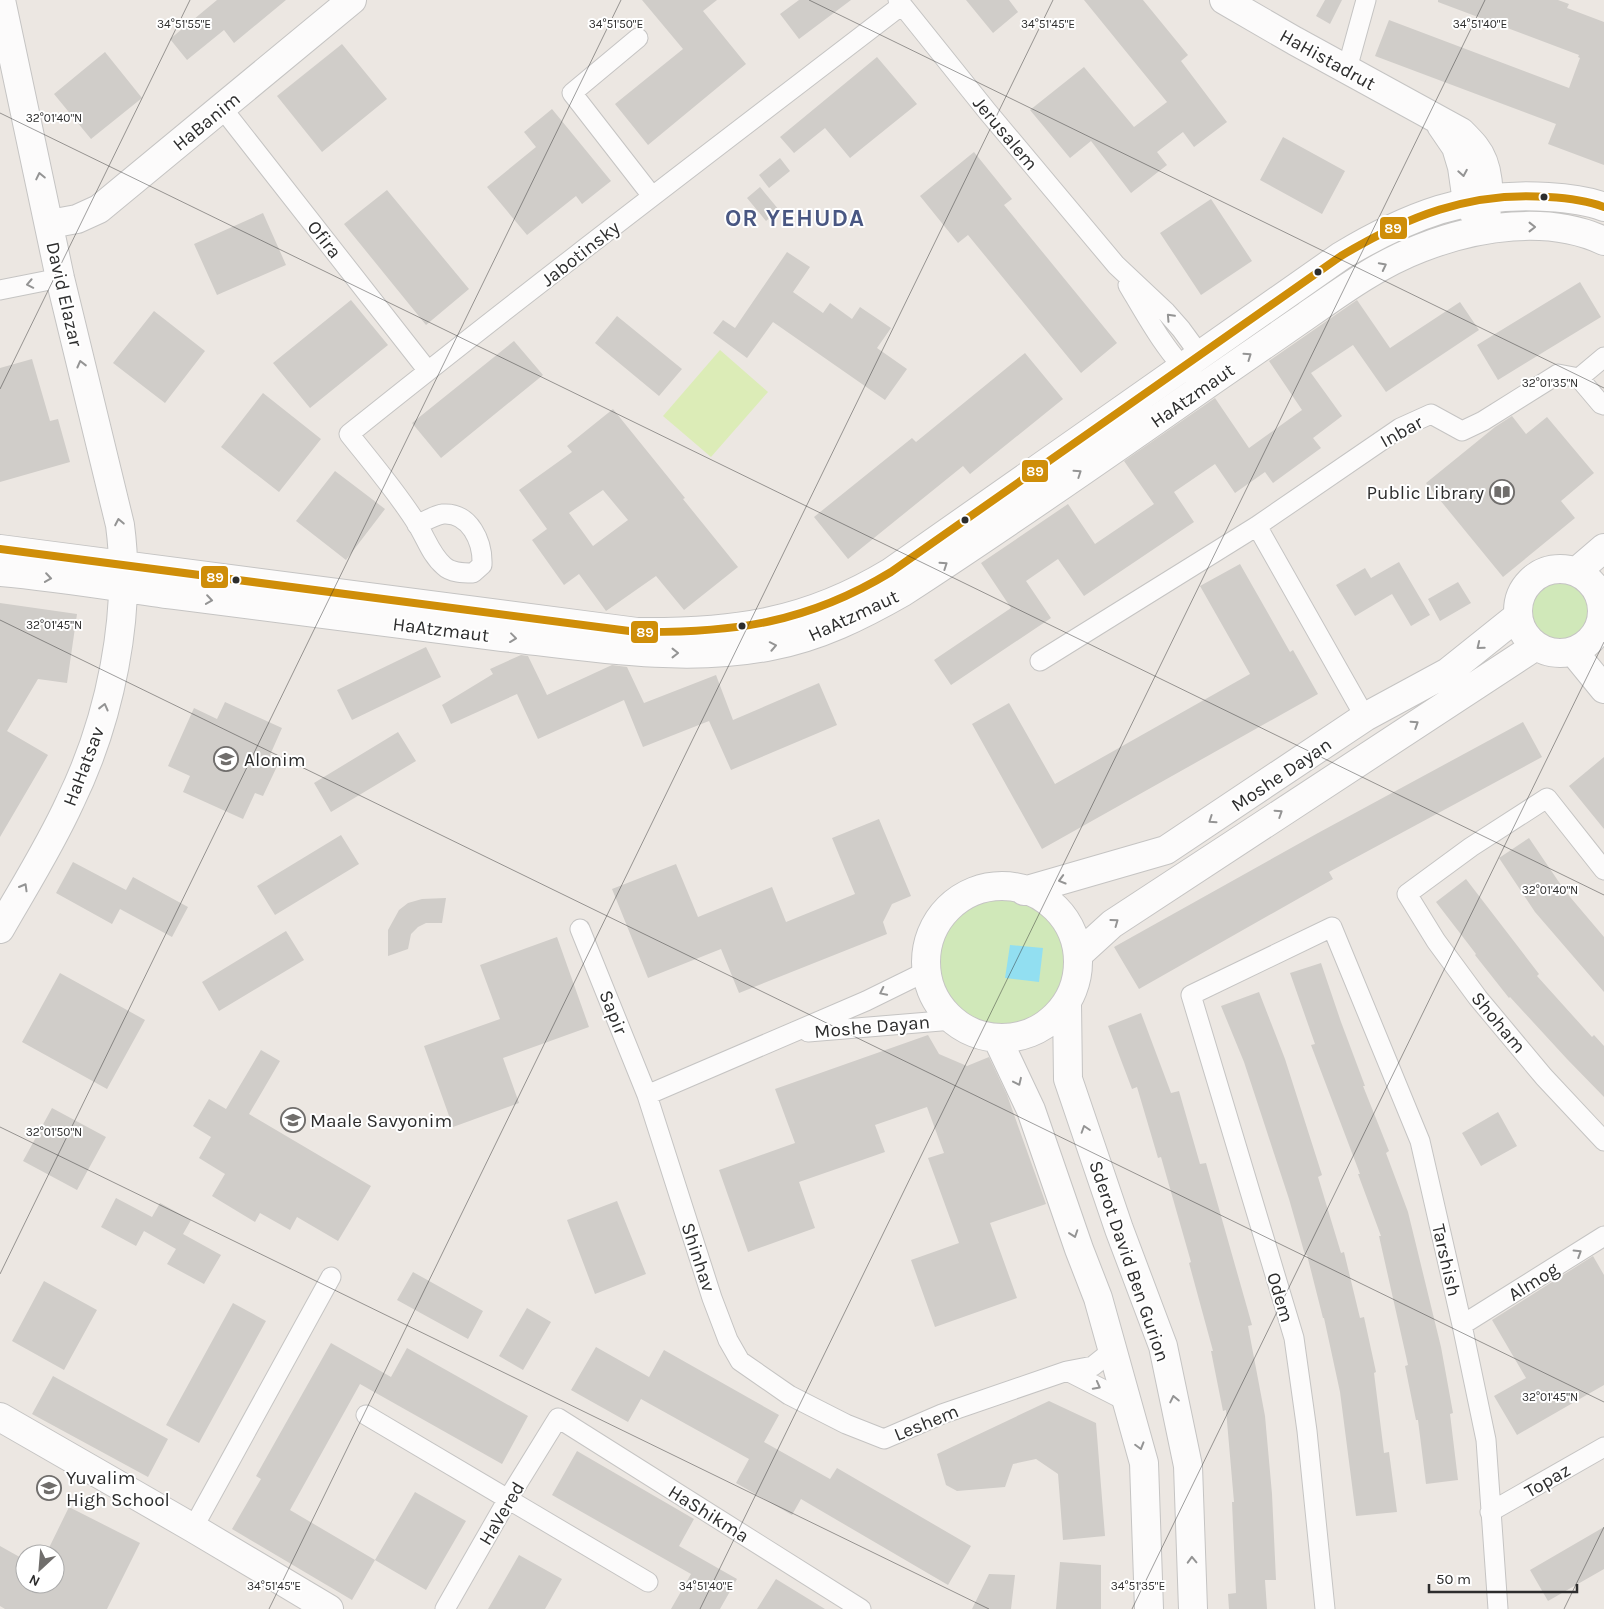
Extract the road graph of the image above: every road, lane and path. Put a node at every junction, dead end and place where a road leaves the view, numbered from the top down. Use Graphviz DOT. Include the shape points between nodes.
graph roads {
  1 [pos="2,0"];
  2 [pos="352,0"];
  3 [pos="1224,0"];
  4 [pos="1366,0"];
  5 [pos="900,3"];
  6 [pos="638,38"];
  7 [pos="1347,70"];
  8 [pos="222,108"];
  9 [pos="652,196"];
  10 [pos="1478,200"];
  11 [pos="1604,207"];
  12 [pos="50,224"];
  13 [pos="1484,230"];
  14 [pos="1604,241"];
  15 [pos="60,278"];
  16 [pos="0,290"];
  17 [pos="1604,358"];
  18 [pos="1192,361"];
  19 [pos="428,371"];
  20 [pos="1579,378"];
  21 [pos="1208,384"];
  22 [pos="1604,405"];
  23 [pos="417,525"];
  24 [pos="1257,526"];
  25 [pos="1604,548"];
  26 [pos="0,549"];
  27 [pos="0,572"];
  28 [pos="1576,572"];
  29 [pos="124,577"];
  30 [pos="1602,595"];
  31 [pos="1518,616"];
  32 [pos="1600,637"];
  33 [pos="1536,646"];
  34 [pos="1573,651"];
  35 [pos="1040,661"];
  36 [pos="1604,689"];
  37 [pos="1366,717"];
  38 [pos="1604,870"];
  39 [pos="1024,890"];
  40 [pos="1332,927"];
  41 [pos="0,929"];
  42 [pos="580,929"];
  43 [pos="1078,955"];
  44 [pos="927,971"];
  45 [pos="1067,1004"];
  46 [pos="953,1020"];
  47 [pos="791,1033"];
  48 [pos="997,1038"];
  49 [pos="647,1095"];
  50 [pos="1604,1141"];
  51 [pos="1604,1236"];
  52 [pos="331,1277"];
  53 [pos="1462,1325"];
  54 [pos="1113,1350"];
  55 [pos="1067,1370"];
  56 [pos="789,1395"];
  57 [pos="1128,1402"];
  58 [pos="366,1415"];
  59 [pos="0,1417"];
  60 [pos="558,1418"];
  61 [pos="1604,1447"];
  62 [pos="508,1499"];
  63 [pos="1490,1512"];
  64 [pos="193,1528"];
  65 [pos="648,1582"];
  66 [pos="329,1609"];
  67 [pos="444,1609"];
  68 [pos="861,1609"];
  69 [pos="1149,1609"];
  70 [pos="1193,1609"];
  71 [pos="1325,1609"];
  72 [pos="1498,1609"];
  12 -- 1 [label="street, David Elazar, one-way"];
  2 -- 8 [label="street, HaBanim"];
  3 -- 7 [label="street, HaHistadrut"];
  4 -- 7 [label="street"];
  5 -- 9 [label="street, Jabotinsky"];
  5 -- 18 [label="street, Jerusalem" via="1116,265 1181,329"];
  6 -- 9 [label="street" via="572,93"];
  7 -- 10 [label="street, HaHistadrut" via="1433,117 1447,131 1456,147"];
  8 -- 12 [label="street, HaBanim" via="99,209 77,219"];
  8 -- 19 [label="street, Ofira"];
  9 -- 19 [label="street, Jabotinsky"];
  10 -- 11 [label="street, HaAtzmaut" via="1530,196"];
  10 -- 13 [label="street, HaHistadrut"];
  10 -- 18 [label="street, HaAtzmaut" via="1412,219 1368,240"];
  12 -- 15 [label="street, David Elazar"];
  13 -- 14 [label="street, HaAtzmaut, one-way" via="1536,226 1568,230"];
  21 -- 13 [label="street, HaAtzmaut, one-way" via="1375,270 1427,245"];
  15 -- 16 [label="street, one-way"];
  29 -- 15 [label="street, David Elazar, one-way" via="120,524"];
  17 -- 20 [label="street"];
  18 -- 21 [label="street, Jerusalem" via="1198,379"];
  18 -- 29 [label="street, HaAtzmaut" via="866,588 827,605 774,621 733,628 637,632"];
  19 -- 23 [label="street, Jabotinsky" via="349,434"];
  20 -- 22 [label="street"];
  20 -- 24 [label="street, Inbar" via="1558,374 1462,431 1430,414 1400,428"];
  29 -- 21 [label="street, HaAtzmaut, one-way" via="361,620 599,648 670,653 770,647 819,634 903,592"];
  24 -- 35 [label="street, Inbar"];
  24 -- 37 [label="street"];
  25 -- 28 [label="street"];
  26 -- 29 [label="street, HaAtzmaut"];
  27 -- 29 [label="street, HaAtzmaut, one-way"];
  28 -- 30 [label="street"];
  28 -- 31 [label="street" via="1549,570 1536,576 1519,597"];
  41 -- 29 [label="street, HaHatsav, one-way" via="71,802 101,722 118,642"];
  30 -- 32 [label="street"];
  31 -- 33 [label="street" via="1526,637"];
  31 -- 37 [label="street, Moshe Dayan, one-way" via="1448,672"];
  32 -- 34 [label="street"];
  33 -- 34 [label="street" via="1562,654"];
  43 -- 33 [label="street, Moshe Dayan, one-way" via="1112,924"];
  34 -- 36 [label="street"];
  37 -- 39 [label="street, Moshe Dayan, one-way" via="1166,850"];
  38 -- 50 [label="street, Shoham" via="1547,798 1471,847 1407,894 1436,941 1478,998 1544,1077"];
  39 -- 43 [label="street" via="1036,894 1057,909 1072,930"];
  39 -- 44 [label="street" via="1011,886 985,888 962,897 944,913 931,934"];
  40 -- 53 [label="street, Tarshish" via="1420,1141"];
  40 -- 71 [label="street, Odem" via="1191,995 1294,1338"];
  42 -- 49 [label="street, Sapir"];
  43 -- 45 [label="street" via="1077,980"];
  44 -- 46 [label="street" via="928,983 939,1005"];
  44 -- 47 [label="street, Moshe Dayan, one-way"];
  45 -- 48 [label="street" via="1050,1023 1027,1035"];
  70 -- 45 [label="street, Sderot David Ben Gurion, one-way" via="1186,1457 1163,1346 1068,1079"];
  46 -- 47 [label="street, Moshe Dayan"];
  46 -- 48 [label="street" via="978,1035"];
  47 -- 49 [label="street, Moshe Dayan"];
  48 -- 54 [label="street, one-way" via="1041,1136"];
  49 -- 56 [label="street, Shinhav" via="728,1340 740,1361"];
  53 -- 51 [label="street, Almog, one-way"];
  52 -- 64 [label="street"];
  53 -- 63 [label="street, Tarshish" via="1486,1440"];
  54 -- 55 [label="street, Leshem" via="1093,1366"];
  54 -- 57 [label="street"];
  55 -- 56 [label="street, Leshem" via="942,1414 884,1439"];
  55 -- 57 [label="street, one-way"];
  57 -- 69 [label="street, one-way" via="1144,1463"];
  58 -- 62 [label="street"];
  59 -- 64 [label="street"];
  60 -- 62 [label="street, HaVered"];
  60 -- 68 [label="street, HaShikma"];
  61 -- 63 [label="street, Topaz"];
  62 -- 65 [label="street"];
  62 -- 67 [label="street, HaVered"];
  63 -- 72 [label="street, Tarshish"];
  64 -- 66 [label="street"];
}
